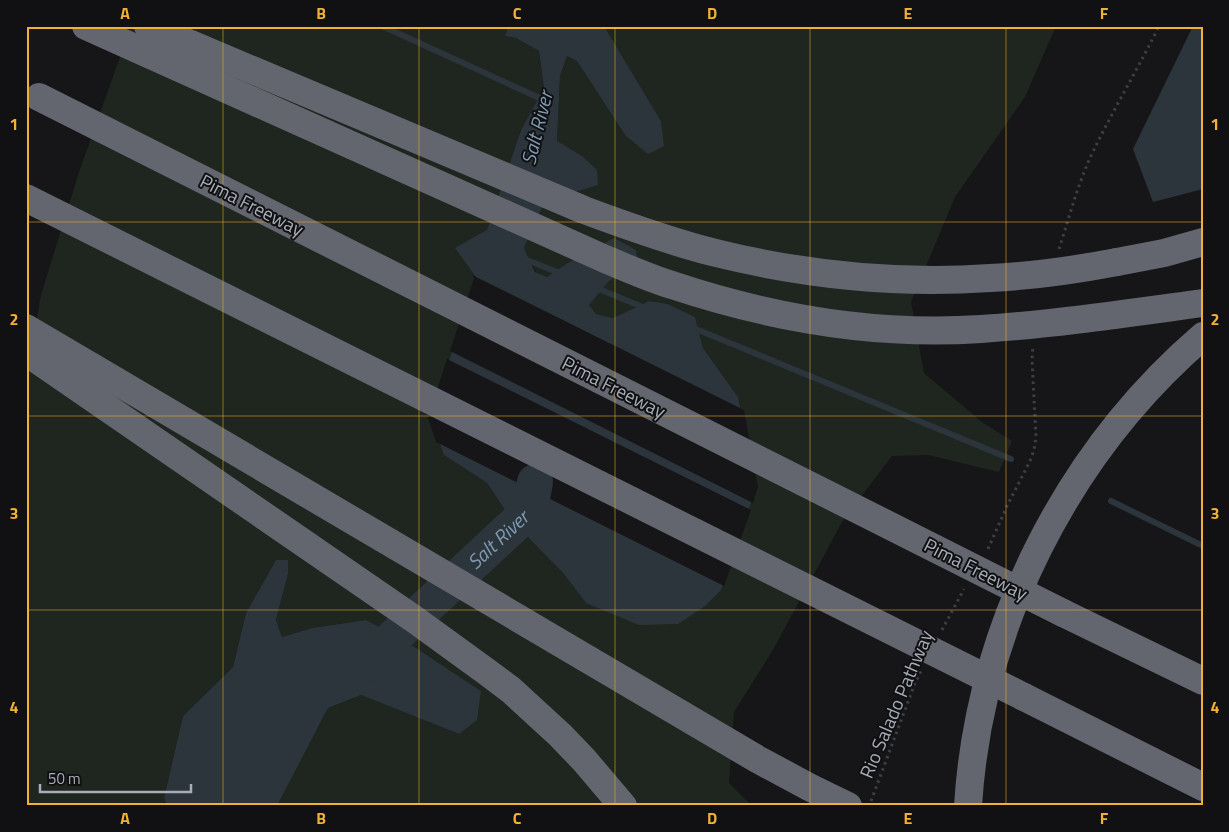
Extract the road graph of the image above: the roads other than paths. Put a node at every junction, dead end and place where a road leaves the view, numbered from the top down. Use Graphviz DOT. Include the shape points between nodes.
graph roads {
  1 [pos="86,26"];
  2 [pos="148,26"];
  3 [pos="32,94"];
  4 [pos="26,198"];
  5 [pos="1203,242"];
  6 [pos="1203,303"];
  7 [pos="26,328"];
  8 [pos="1203,336"];
  9 [pos="26,352"];
  10 [pos="1203,681"];
  11 [pos="1203,787"];
  12 [pos="859,804"];
  13 [pos="623,806"];
  14 [pos="968,806"];
  1 -- 6 [label="highway, bridge" via="605,259 670,285 741,306 850,325 940,330 1022,326"];
  2 -- 5 [label="highway, bridge" via="584,210 716,253 784,267 864,277 990,278 1044,274 1117,262"];
  3 -- 10 [label="highway, Pima Freeway, bridge"];
  4 -- 11 [label="highway, bridge"];
  7 -- 12 [label="highway" via="748,754 809,787"];
  8 -- 14 [label="highway" via="1153,384 1111,432 1070,492 1030,566 1003,633 986,694"];
  9 -- 13 [label="highway" via="480,666 560,735"];
}
